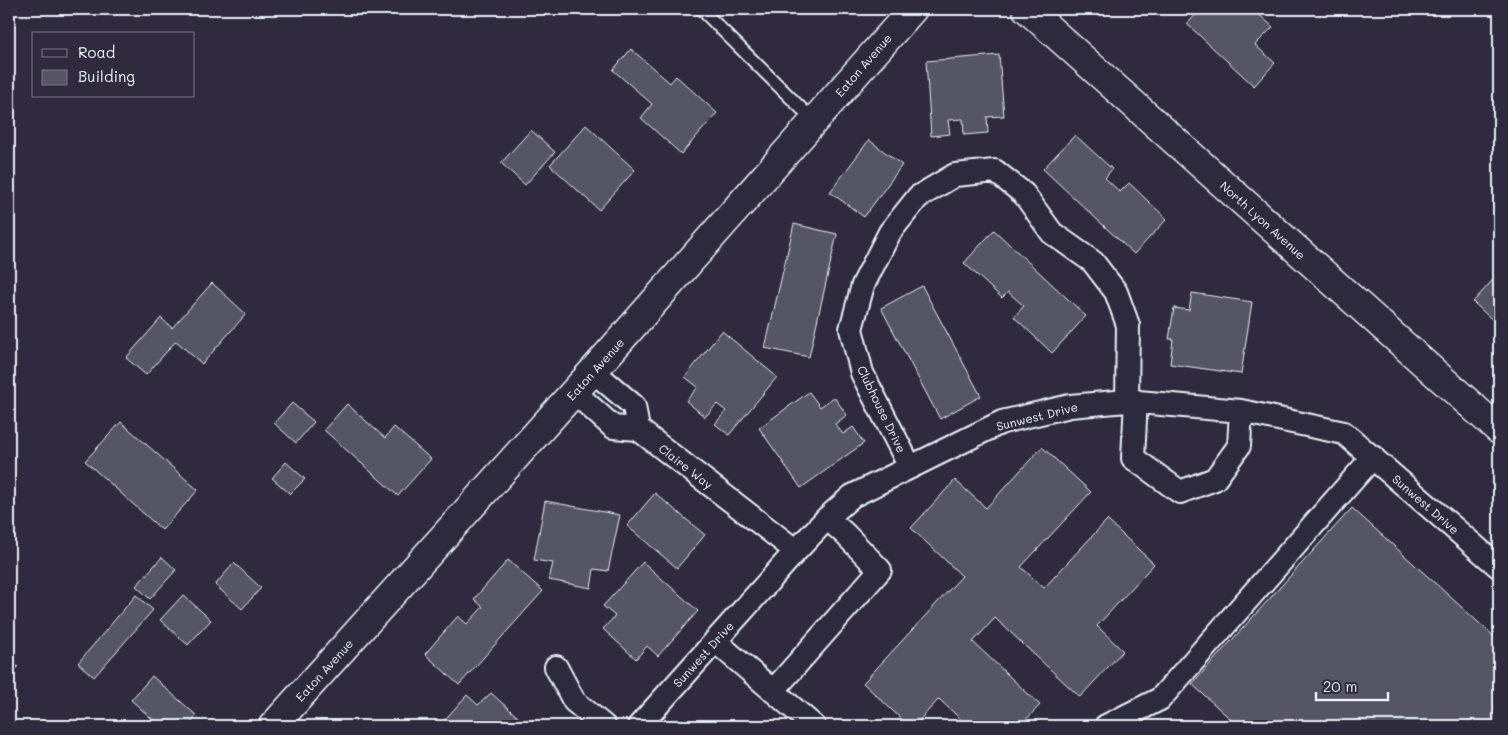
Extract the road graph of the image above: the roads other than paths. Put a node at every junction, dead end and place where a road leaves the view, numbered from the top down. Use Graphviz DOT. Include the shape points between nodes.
graph roads {
  1 [pos="701,9"];
  2 [pos="913,9"];
  3 [pos="1027,9"];
  4 [pos="814,121"];
  5 [pos="593,371"];
  6 [pos="574,392"];
  7 [pos="1131,401"];
  8 [pos="1241,411"];
  9 [pos="638,429"];
  10 [pos="1499,430"];
  11 [pos="1373,457"];
  12 [pos="910,466"];
  13 [pos="827,518"];
  14 [pos="796,551"];
  15 [pos="1499,567"];
  16 [pos="715,641"];
  17 [pos="556,667"];
  18 [pos="773,691"];
  19 [pos="273,726"];
  20 [pos="604,726"];
  21 [pos="639,726"];
  22 [pos="814,726"];
  23 [pos="1106,726"];
  1 -- 4 [label="lane"];
  2 -- 4 [label="street, Eaton Avenue"];
  3 -- 10 [label="street, North Lyon Avenue"];
  4 -- 5 [label="street, Eaton Avenue"];
  5 -- 6 [label="street, Eaton Avenue"];
  5 -- 9 [label="street" via="634,406"];
  6 -- 9 [label="street" via="613,427"];
  6 -- 19 [label="street, Eaton Avenue"];
  7 -- 8 [label="street, Sunwest Drive"];
  7 -- 8 [label="street, Clubhouse Drive" via="1133,458 1180,492 1215,479 1239,446"];
  7 -- 12 [label="street, Sunwest Drive" via="1070,406 1002,422"];
  7 -- 12 [label="street, Clubhouse Drive" via="1128,325 1116,292 1093,262 1052,232 1024,194 995,171 955,175 918,196 890,232 863,285 851,329 862,373"];
  8 -- 11 [label="street, Sunwest Drive" via="1344,432"];
  9 -- 14 [label="street, Claire Way"];
  11 -- 15 [label="street, Sunwest Drive"];
  11 -- 23 [label="street" via="1160,699"];
  12 -- 13 [label="street, Sunwest Drive" via="852,496"];
  13 -- 14 [label="street, Sunwest Drive"];
  13 -- 18 [label="street" via="880,570"];
  14 -- 16 [label="street, Sunwest Drive"];
  16 -- 18 [label="street"];
  16 -- 21 [label="street, Sunwest Drive"];
  17 -- 20 [label="street" via="574,701"];
  18 -- 22 [label="street"];
}
